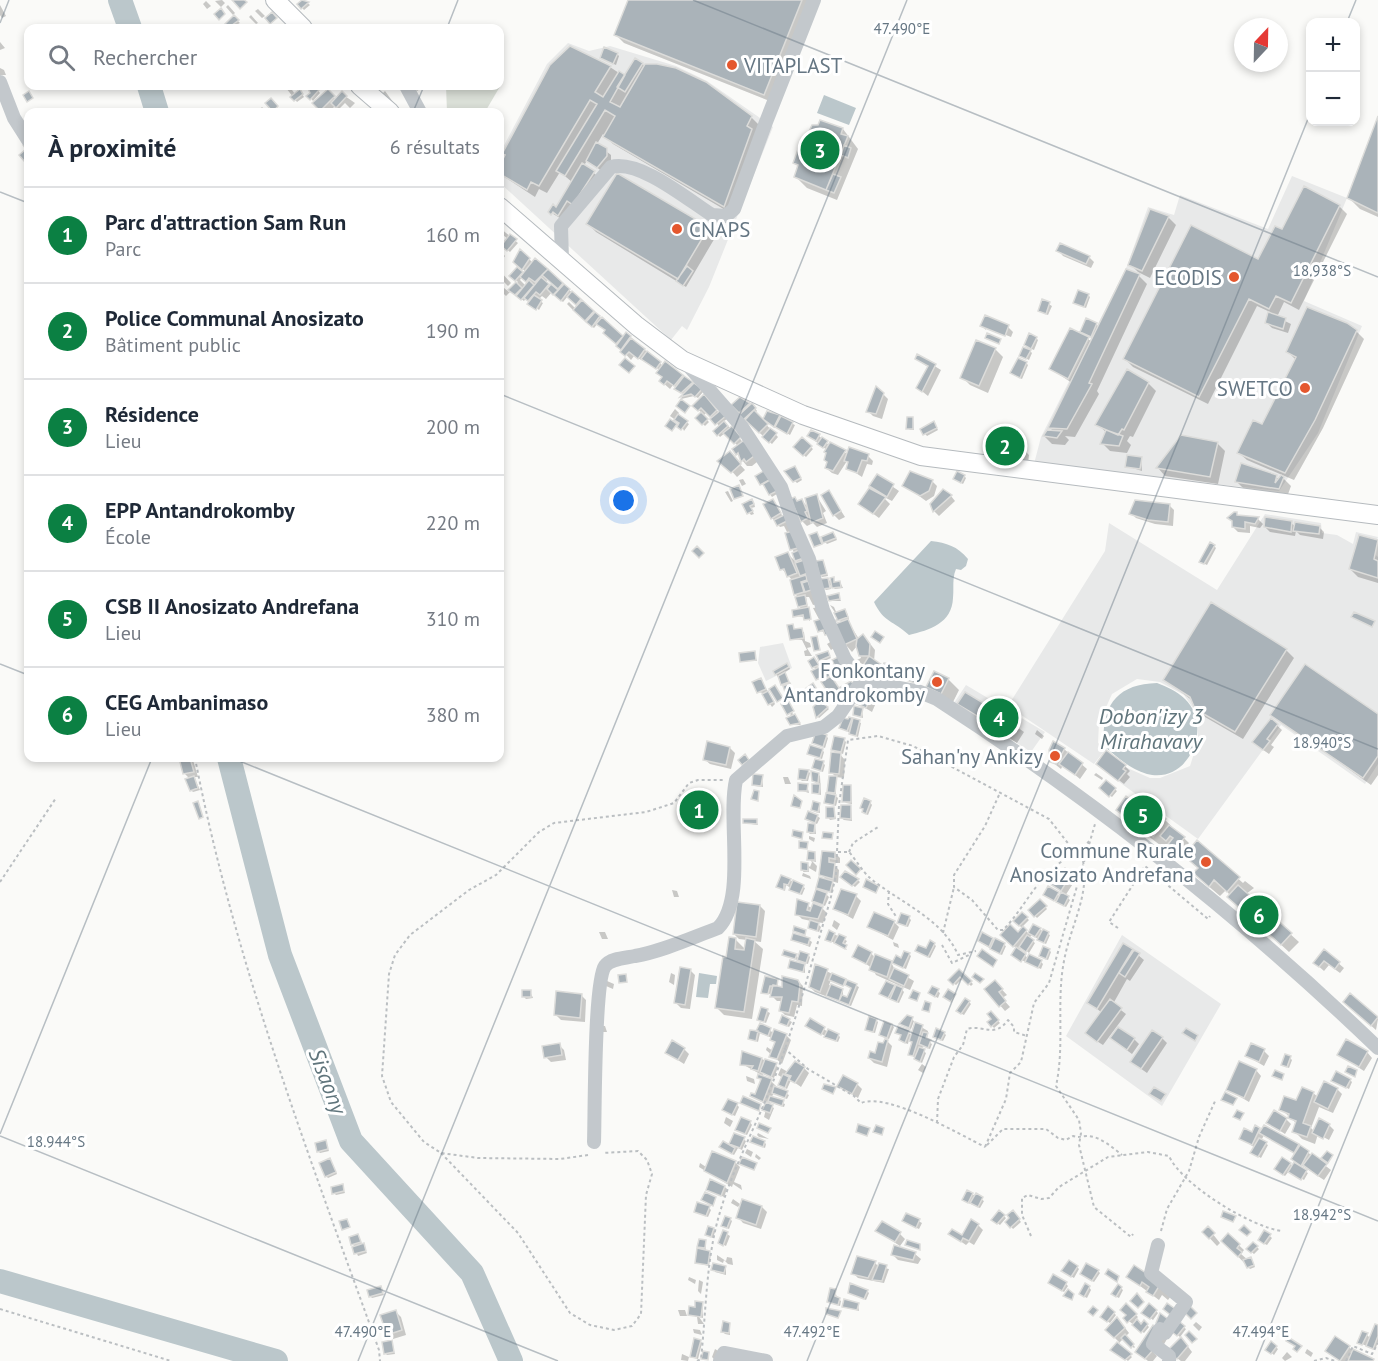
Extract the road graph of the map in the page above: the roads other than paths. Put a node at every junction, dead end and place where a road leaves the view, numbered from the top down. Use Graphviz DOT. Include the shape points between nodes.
graph roads {
  1 [pos="275,0"];
  2 [pos="814,0"];
  3 [pos="299,24"];
  4 [pos="0,82"];
  5 [pos="365,90"];
  6 [pos="408,90"];
  7 [pos="385,108"];
  8 [pos="418,108"];
  9 [pos="24,134"];
  10 [pos="504,210"];
  11 [pos="562,260"];
  12 [pos="684,362"];
  13 [pos="1378,515"];
  14 [pos="862,681"];
  15 [pos="1378,1048"];
  16 [pos="596,1150"];
  17 [pos="1158,1245"];
  18 [pos="720,1361"];
  19 [pos="766,1361"];
  20 [pos="1169,1361"];
  1 -- 3 [label="main road"];
  2 -- 11 [label="street" via="734,209 726,216 712,215 637,168 621,164 611,167 561,226"];
  4 -- 9 [label="street"];
  5 -- 7 [label="main road"];
  6 -- 8 [label="street"];
  10 -- 11 [label="main road"];
  11 -- 12 [label="main road"];
  12 -- 13 [label="main road" via="803,415 921,456"];
  12 -- 14 [label="street" via="742,427 781,487 809,559 823,610 845,658"];
  14 -- 15 [label="street" via="937,699 1098,810 1219,904"];
  14 -- 16 [label="street" via="838,716 824,727 787,735 736,780 732,894 727,920 718,928 612,961 604,967 598,1020"];
  17 -- 20 [label="street" via="1151,1273 1186,1302 1166,1333 1160,1329 1153,1344 1169,1356"];
  18 -- 19 [label="street" via="724,1353"];
}
